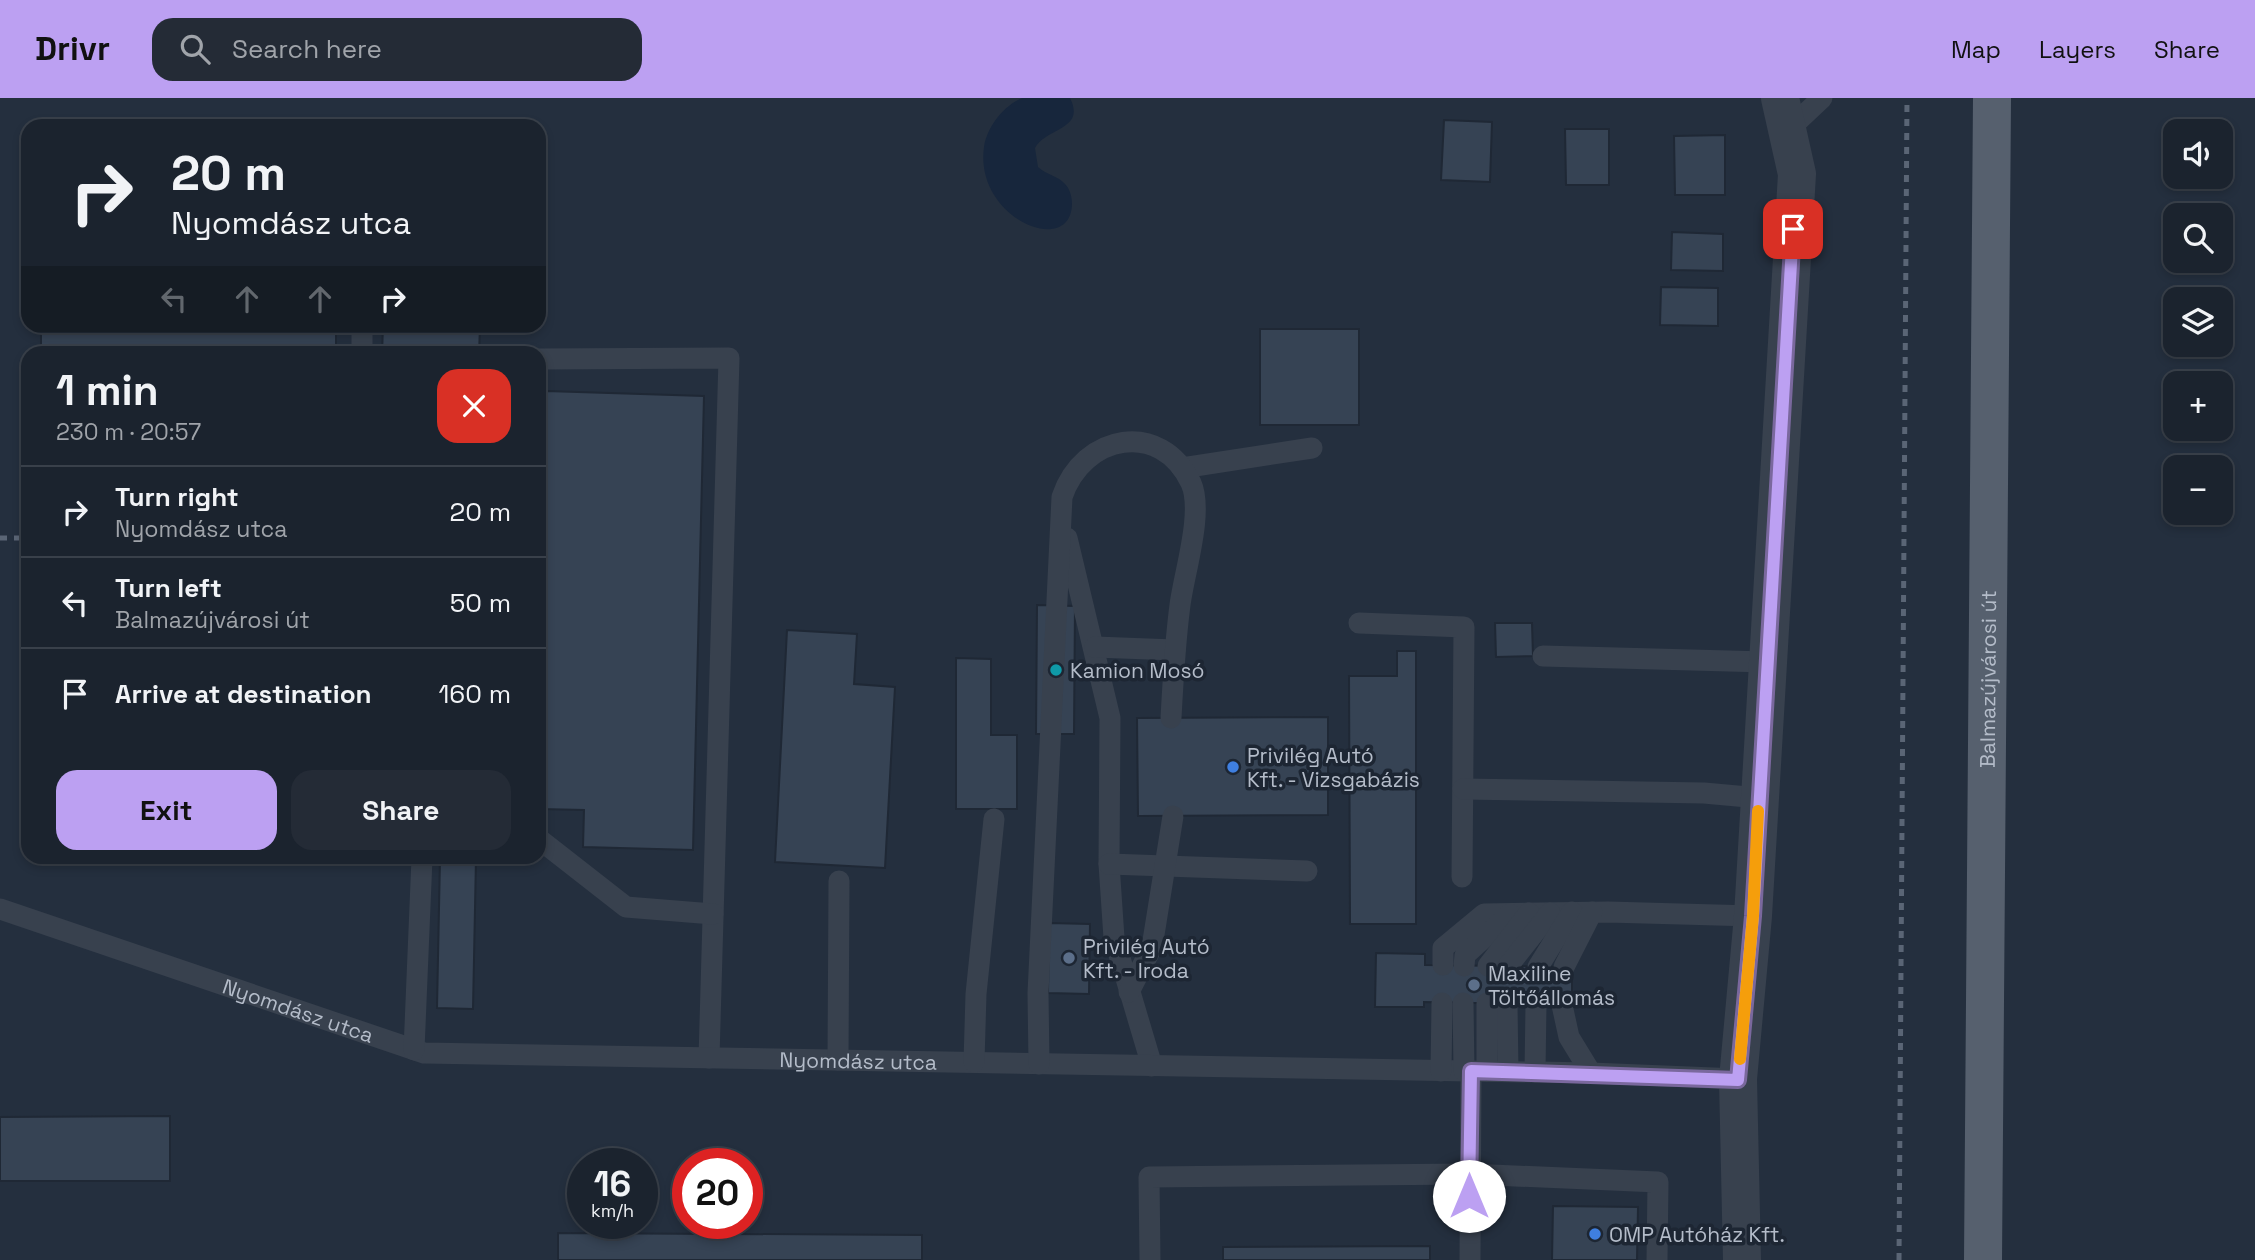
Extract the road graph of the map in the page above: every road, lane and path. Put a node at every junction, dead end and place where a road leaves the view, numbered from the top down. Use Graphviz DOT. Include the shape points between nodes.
graph roads {
  1 [pos="1822,98"];
  2 [pos="1992,98"];
  3 [pos="1784,114"];
  4 [pos="546,359"];
  5 [pos="1312,447"];
  6 [pos="1182,468"];
  7 [pos="1061,516"];
  8 [pos="1359,623"];
  9 [pos="1095,647"];
  10 [pos="1175,650"];
  11 [pos="1543,656"];
  12 [pos="1766,662"];
  13 [pos="1171,718"];
  14 [pos="1463,789"];
  15 [pos="1759,798"];
  16 [pos="1173,816"];
  17 [pos="994,819"];
  18 [pos="546,844"];
  19 [pos="422,864"];
  20 [pos="1109,864"];
  21 [pos="1165,866"];
  22 [pos="1307,871"];
  23 [pos="1462,877"];
  24 [pos="839,881"];
  25 [pos="0,909"];
  26 [pos="1582,912"];
  27 [pos="1529,913"];
  28 [pos="713,914"];
  29 [pos="1753,916"];
  30 [pos="1443,965"];
  31 [pos="1464,966"];
  32 [pos="1499,966"];
  33 [pos="1538,967"];
  34 [pos="1564,967"];
  35 [pos="1129,992"];
  36 [pos="1497,1004"];
  37 [pos="1536,1004"];
  38 [pos="1562,1005"];
  39 [pos="414,1050"];
  40 [pos="709,1058"];
  41 [pos="838,1060"];
  42 [pos="974,1062"];
  43 [pos="1039,1063"];
  44 [pos="1152,1066"];
  45 [pos="1441,1071"];
  46 [pos="1482,1071"];
  47 [pos="1535,1072"];
  48 [pos="1591,1073"];
  49 [pos="1738,1080"];
  50 [pos="1469,1174"];
  51 [pos="1150,1260"];
  52 [pos="1470,1260"];
  53 [pos="1657,1260"];
  54 [pos="1742,1260"];
  55 [pos="1983,1260"];
  1 -- 3 [label="lane"];
  2 -- 55 [label="main road, Balmazújvárosi út"];
  3 -- 12 [label="street" via="1797,174"];
  4 -- 28 [label="lane" via="729,358"];
  5 -- 6 [label="lane"];
  6 -- 7 [label="lane" via="1151,446 1132,442 1095,451 1068,478"];
  6 -- 10 [label="lane" via="1196,504"];
  7 -- 9 [label="lane"];
  7 -- 43 [label="lane" via="1038,993"];
  8 -- 14 [label="lane" via="1465,627"];
  9 -- 10 [label="lane"];
  9 -- 20 [label="lane" via="1110,718"];
  10 -- 13 [label="lane"];
  11 -- 12 [label="lane"];
  12 -- 15 [label="street"];
  14 -- 15 [label="lane"];
  14 -- 23 [label="lane"];
  15 -- 29 [label="street"];
  16 -- 21 [label="lane"];
  17 -- 42 [label="lane" via="976,994"];
  18 -- 28 [label="lane" via="626,907"];
  19 -- 39 [label="lane"];
  20 -- 21 [label="lane"];
  20 -- 35 [label="lane" via="1114,938"];
  21 -- 22 [label="lane"];
  21 -- 35 [label="lane" via="1152,947"];
  24 -- 41 [label="lane"];
  25 -- 39 [label="lane, Nyomdász utca"];
  26 -- 27 [label="lane"];
  26 -- 29 [label="lane"];
  26 -- 33 [label="lane"];
  26 -- 34 [label="lane"];
  27 -- 30 [label="lane" via="1484,914 1443,948"];
  27 -- 31 [label="lane" via="1465,955"];
  27 -- 32 [label="lane"];
  28 -- 40 [label="lane"];
  29 -- 49 [label="street"];
  35 -- 44 [label="lane"];
  36 -- 46 [label="lane"];
  37 -- 47 [label="lane"];
  38 -- 48 [label="lane" via="1569,1037"];
  39 -- 40 [label="lane, Nyomdász utca"];
  40 -- 41 [label="lane, Nyomdász utca"];
  41 -- 42 [label="lane, Nyomdász utca"];
  42 -- 43 [label="lane, Nyomdász utca"];
  43 -- 44 [label="lane, Nyomdász utca"];
  44 -- 45 [label="lane, Nyomdász utca"];
  45 -- 46 [label="lane, Nyomdász utca"];
  45 -- 46 [label="lane" via="1452,1003"];
  46 -- 47 [label="lane, Nyomdász utca"];
  46 -- 50 [label="lane"];
  47 -- 48 [label="lane, Nyomdász utca"];
  48 -- 49 [label="lane, Nyomdász utca"];
  49 -- 54 [label="street"];
  50 -- 51 [label="lane" via="1149,1177"];
  50 -- 52 [label="lane"];
  50 -- 53 [label="lane" via="1658,1182"];
}
